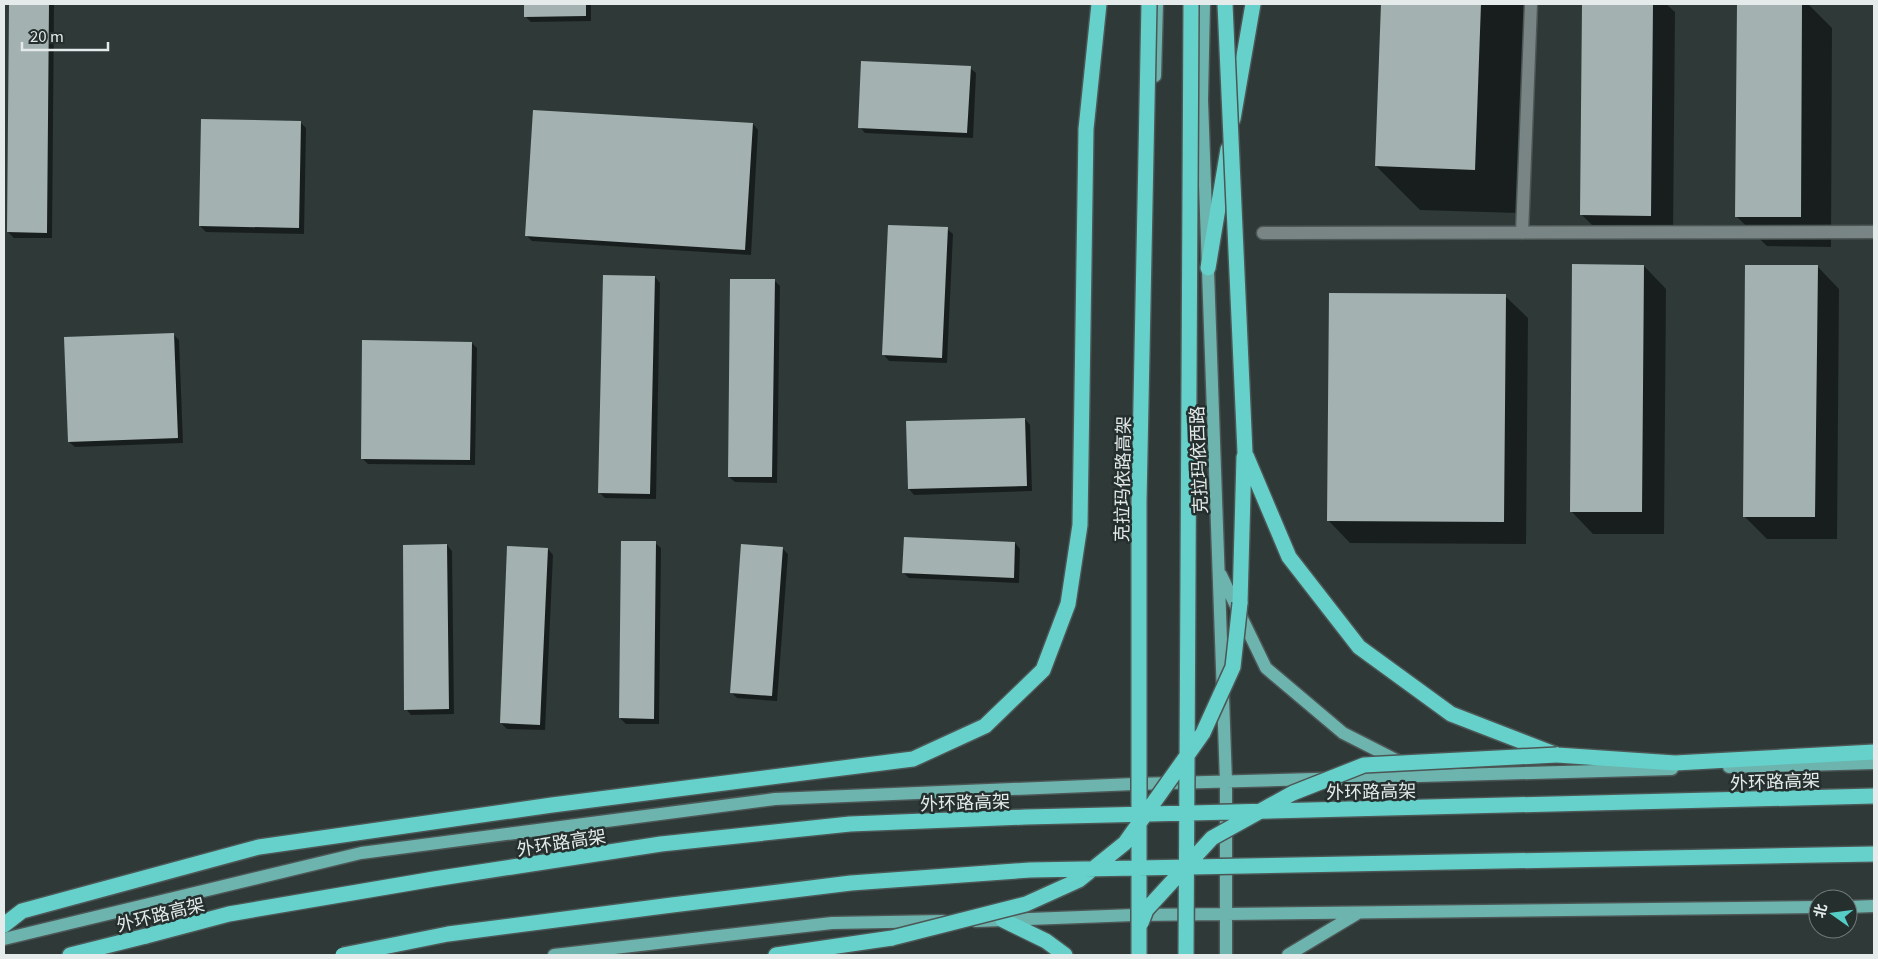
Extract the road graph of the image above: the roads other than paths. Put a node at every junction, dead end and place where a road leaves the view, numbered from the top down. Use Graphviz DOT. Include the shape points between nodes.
graph roads {
  1 [pos="1099,4"];
  2 [pos="1149,4"];
  3 [pos="1157,4"];
  4 [pos="1191,4"];
  5 [pos="1204,4"];
  6 [pos="1225,4"];
  7 [pos="1253,4"];
  8 [pos="1532,4"];
  9 [pos="1522,232"];
  10 [pos="1874,232"];
  11 [pos="1263,233"];
  12 [pos="1208,268"];
  13 [pos="1245,453"];
  14 [pos="1219,570"];
  15 [pos="1874,752"];
  16 [pos="1557,754"];
  17 [pos="1874,763"];
  18 [pos="1429,776"];
  19 [pos="1226,782"];
  20 [pos="1134,784"];
  21 [pos="1874,796"];
  22 [pos="1874,854"];
  23 [pos="1874,906"];
  24 [pos="1808,907"];
  25 [pos="1858,907"];
  26 [pos="1359,913"];
  27 [pos="1134,915"];
  28 [pos="1226,915"];
  29 [pos="1003,920"];
  30 [pos="4,925"];
  31 [pos="4,939"];
  32 [pos="70,955"];
  33 [pos="343,955"];
  34 [pos="554,955"];
  35 [pos="776,955"];
  36 [pos="1065,955"];
  37 [pos="1131,955"];
  38 [pos="1139,955"];
  39 [pos="1186,955"];
  40 [pos="1226,955"];
  41 [pos="1288,955"];
  1 -- 30 [label="highway" via="1086,129 1080,524 1068,604 1043,670 985,726 913,759 552,805 259,847 22,911"];
  2 -- 38 [label="highway, 克拉玛依路高架, bridge" via="1139,502"];
  3 -- 20 [label="main road"];
  4 -- 39 [label="highway, bridge"];
  5 -- 12 [label="main road, 克拉玛依西路" via="1202,100"];
  6 -- 13 [label="highway, bridge"];
  7 -- 12 [label="highway"];
  8 -- 9 [label="street"];
  9 -- 10 [label="street"];
  9 -- 11 [label="street"];
  12 -- 14 [label="main road, 克拉玛依西路"];
  13 -- 16 [label="highway" via="1289,558 1359,647 1451,714"];
  13 -- 35 [label="highway, bridge" via="1240,603 1233,667 1203,733 1125,843 1079,880 1026,904 892,938"];
  14 -- 18 [label="main road" via="1266,668 1343,733"];
  14 -- 19 [label="main road, 克拉玛依西路"];
  15 -- 16 [label="highway" via="1675,763"];
  16 -- 37 [label="highway, bridge" via="1364,765 1293,794 1212,838 1146,910"];
  17 -- 18 [label="main road"];
  18 -- 19 [label="main road"];
  19 -- 20 [label="main road"];
  19 -- 28 [label="main road, 克拉玛依西路"];
  20 -- 27 [label="main road"];
  20 -- 31 [label="main road" via="775,799 361,853"];
  21 -- 32 [label="highway, 外环路高架, bridge" via="850,824 661,844 229,914"];
  22 -- 33 [label="highway, bridge" via="1030,870 851,883 672,905 448,934"];
  23 -- 25 [label="main road"];
  24 -- 26 [label="main road"];
  26 -- 28 [label="main road"];
  26 -- 41 [label="main road"];
  27 -- 28 [label="main road"];
  27 -- 29 [label="main road"];
  27 -- 37 [label="main road"];
  28 -- 40 [label="main road, 克拉玛依西路"];
  29 -- 34 [label="main road" via="832,924"];
  29 -- 36 [label="highway" via="1046,941"];
}
